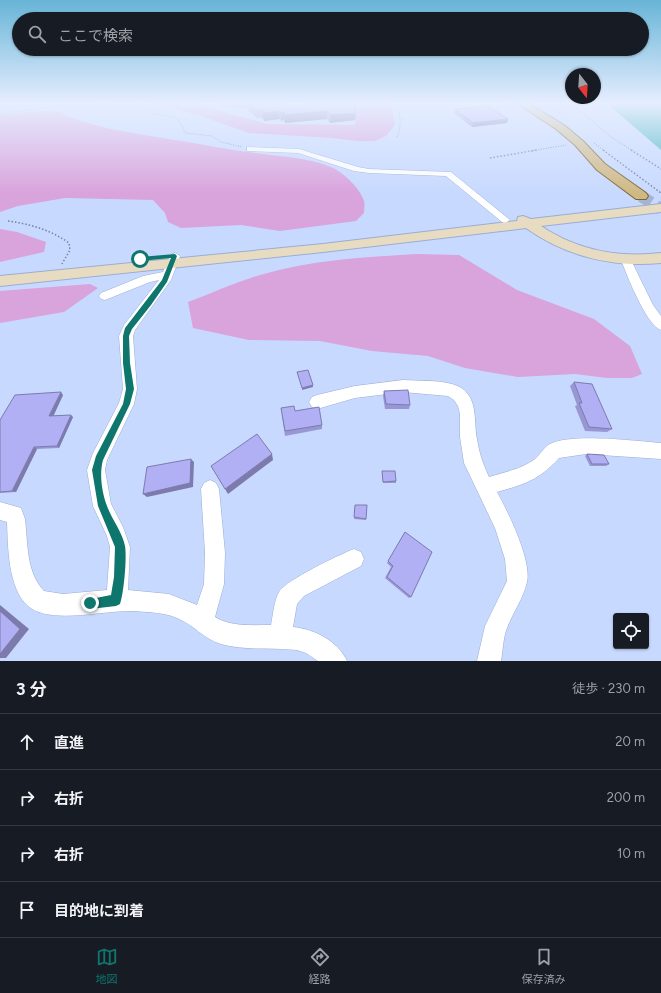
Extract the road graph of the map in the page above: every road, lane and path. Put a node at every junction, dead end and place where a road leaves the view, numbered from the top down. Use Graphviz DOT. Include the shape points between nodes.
graph roads {
  1 [pos="185,133"];
  2 [pos="399,133"];
  3 [pos="566,133"];
  4 [pos="606,133"];
  5 [pos="397,137"];
  6 [pos="592,141"];
  7 [pos="579,143"];
  8 [pos="250,149"];
  9 [pos="490,158"];
  10 [pos="661,169"];
  11 [pos="661,193"];
  12 [pos="641,196"];
  13 [pos="661,201"];
  14 [pos="661,208"];
  15 [pos="505,220"];
  16 [pos="8,221"];
  17 [pos="523,221"];
  18 [pos="661,258"];
  19 [pos="626,260"];
  20 [pos="171,265"];
  21 [pos="60,267"];
  22 [pos="0,272"];
  23 [pos="0,280"];
  24 [pos="105,296"];
  25 [pos="661,325"];
  26 [pos="317,402"];
  27 [pos="661,451"];
  28 [pos="486,486"];
  29 [pos="210,489"];
  30 [pos="0,511"];
  31 [pos="354,559"];
  32 [pos="116,600"];
  33 [pos="204,621"];
  34 [pos="280,636"];
  35 [pos="335,661"];
  36 [pos="489,661"];
  1 -- 8 [label="path" via="212,136 221,142"];
  2 -- 5 [label="path"];
  3 -- 7 [label="main road"];
  4 -- 10 [label="path"];
  6 -- 11 [label="path"];
  7 -- 9 [label="path"];
  7 -- 12 [label="main road" via="601,167"];
  8 -- 15 [label="street" via="299,151 369,171 448,174"];
  13 -- 17 [label="street"];
  14 -- 17 [label="street"];
  15 -- 17 [label="street"];
  15 -- 20 [label="street"];
  16 -- 21 [label="path" via="46,229 69,243 70,250"];
  17 -- 19 [label="street" via="545,236 564,244"];
  17 -- 20 [label="street"];
  18 -- 19 [label="street"];
  19 -- 25 [label="street" via="648,306"];
  20 -- 21 [label="street"];
  20 -- 23 [label="street"];
  20 -- 24 [label="street" via="147,279"];
  20 -- 32 [label="street" via="165,280 129,328 126,336 130,389 126,404 96,470 102,506 120,547"];
  21 -- 22 [label="street"];
  26 -- 28 [label="street" via="355,392 403,386 450,390 459,395 465,403 473,463"];
  27 -- 28 [label="street" via="586,446 555,450 541,466 522,476"];
  28 -- 36 [label="street" via="515,559 517,581 496,626"];
  29 -- 33 [label="street" via="215,553 214,584"];
  30 -- 32 [label="street" via="14,515 16,519 19,562 29,590 37,600 49,604"];
  31 -- 34 [label="street" via="297,589 287,598"];
  32 -- 33 [label="street" via="144,601 181,608"];
  33 -- 34 [label="street" via="220,632"];
  34 -- 35 [label="street" via="306,641 326,650"];
}
